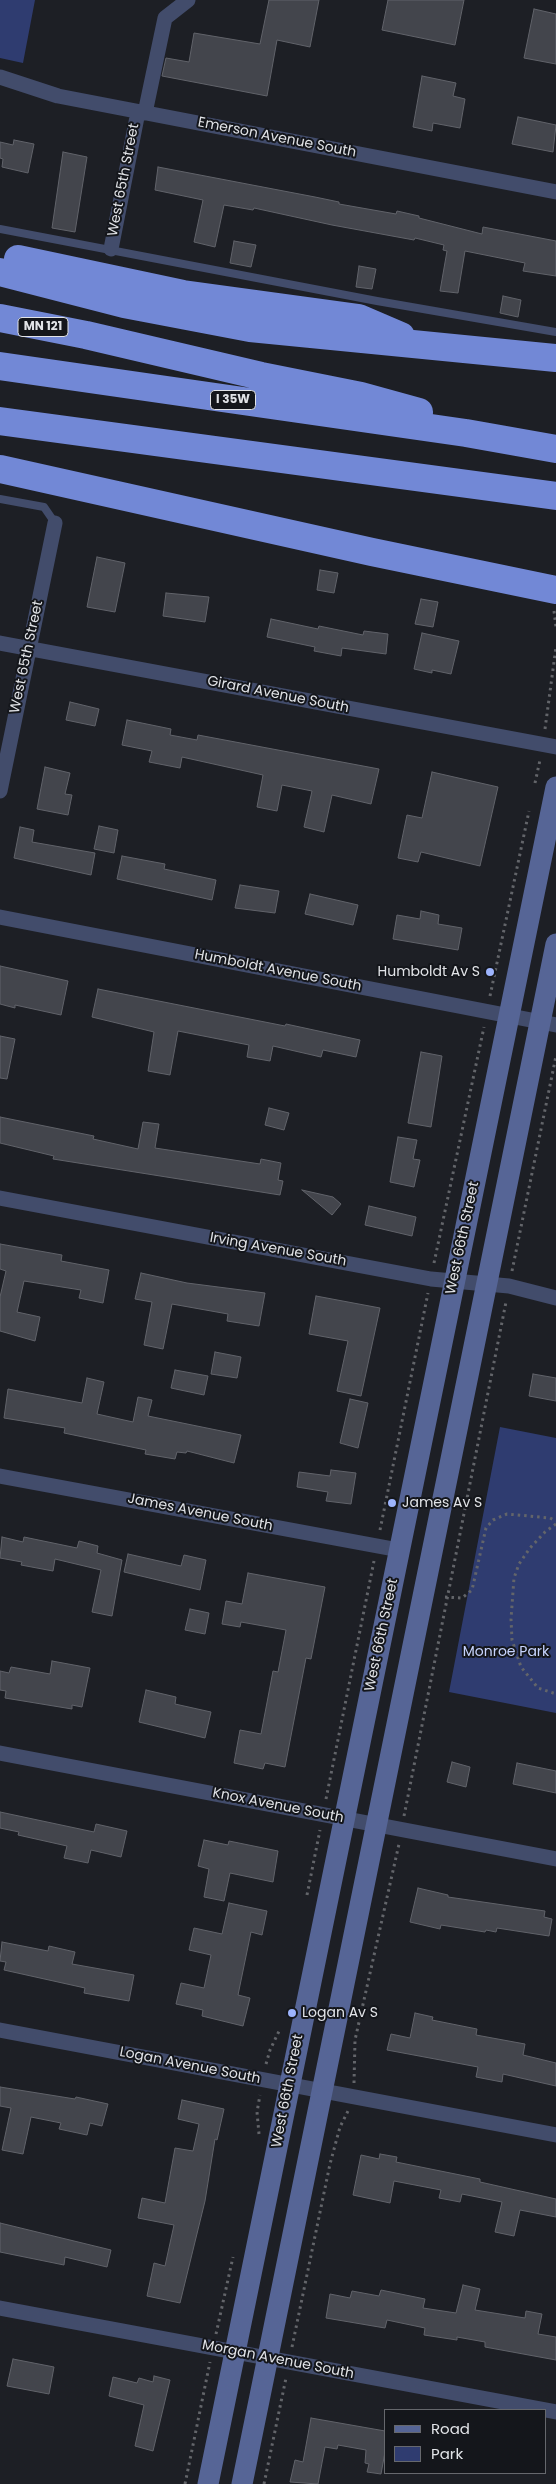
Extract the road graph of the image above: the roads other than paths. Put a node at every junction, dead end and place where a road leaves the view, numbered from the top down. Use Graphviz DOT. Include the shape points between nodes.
graph roads {
  1 [pos="188,0"];
  2 [pos="0,77"];
  3 [pos="142,112"];
  4 [pos="556,192"];
  5 [pos="0,229"];
  6 [pos="111,249"];
  7 [pos="0,256"];
  8 [pos="0,272"];
  9 [pos="0,318"];
  10 [pos="556,332"];
  11 [pos="428,347"];
  12 [pos="556,358"];
  13 [pos="0,366"];
  14 [pos="0,421"];
  15 [pos="466,433"];
  16 [pos="549,448"];
  17 [pos="0,469"];
  18 [pos="555,496"];
  19 [pos="0,499"];
  20 [pos="55,523"];
  21 [pos="555,601"];
  22 [pos="0,643"];
  23 [pos="29,648"];
  24 [pos="549,746"];
  25 [pos="556,787"];
  26 [pos="0,791"];
  27 [pos="0,917"];
  28 [pos="556,944"];
  29 [pos="509,1016"];
  30 [pos="548,1024"];
  31 [pos="0,1198"];
  32 [pos="454,1281"];
  33 [pos="487,1284"];
  34 [pos="556,1298"];
  35 [pos="0,1476"];
  36 [pos="399,1550"];
  37 [pos="0,1753"];
  38 [pos="344,1818"];
  39 [pos="377,1825"];
  40 [pos="556,1859"];
  41 [pos="0,2030"];
  42 [pos="289,2084"];
  43 [pos="322,2091"];
  44 [pos="556,2135"];
  45 [pos="0,2308"];
  46 [pos="236,2352"];
  47 [pos="268,2359"];
  48 [pos="540,2409"];
  49 [pos="208,2484"];
  50 [pos="242,2484"];
  1 -- 3 [label="street, West 65th Street" via="165,18"];
  2 -- 3 [label="street, Emerson Avenue South" via="58,96"];
  3 -- 4 [label="street, Emerson Avenue South"];
  3 -- 6 [label="street, West 65th Street"];
  5 -- 6 [label="lane"];
  6 -- 10 [label="lane"];
  7 -- 11 [label="highway" via="183,294 358,318"];
  8 -- 11 [label="highway" via="124,304 250,328"];
  9 -- 15 [label="highway, MN 121" via="406,407"];
  11 -- 12 [label="highway"];
  13 -- 15 [label="highway, I 35W"];
  14 -- 18 [label="highway"];
  15 -- 16 [label="highway, I 35W"];
  17 -- 21 [label="highway" via="372,552"];
  19 -- 20 [label="lane" via="44,507"];
  20 -- 23 [label="street, West 65th Street"];
  22 -- 23 [label="street, Girard Avenue South"];
  23 -- 24 [label="street, Girard Avenue South"];
  23 -- 26 [label="street, West 65th Street"];
  25 -- 29 [label="main road, West 66th Street"];
  27 -- 29 [label="street, Humboldt Avenue South"];
  28 -- 30 [label="main road"];
  29 -- 30 [label="street, Humboldt Avenue South"];
  29 -- 32 [label="main road, West 66th Street"];
  30 -- 33 [label="main road"];
  31 -- 32 [label="street, Irving Avenue South"];
  32 -- 33 [label="street, Irving Avenue South"];
  32 -- 36 [label="main road, West 66th Street"];
  33 -- 34 [label="street, Irving Avenue South" via="510,1286"];
  33 -- 39 [label="main road"];
  35 -- 36 [label="street, James Avenue South"];
  36 -- 38 [label="main road, West 66th Street"];
  37 -- 38 [label="street, Knox Avenue South"];
  38 -- 39 [label="street, Knox Avenue South"];
  38 -- 42 [label="main road, West 66th Street"];
  39 -- 40 [label="street, Knox Avenue South"];
  39 -- 43 [label="main road"];
  41 -- 42 [label="street, Logan Avenue South"];
  42 -- 43 [label="street, Logan Avenue South"];
  42 -- 46 [label="main road, West 66th Street"];
  43 -- 44 [label="street, Logan Avenue South"];
  43 -- 47 [label="main road"];
  45 -- 46 [label="street, Morgan Avenue South"];
  46 -- 47 [label="street, Morgan Avenue South"];
  46 -- 49 [label="main road, West 66th Street"];
  47 -- 48 [label="street, Morgan Avenue South"];
  47 -- 50 [label="main road"];
}
